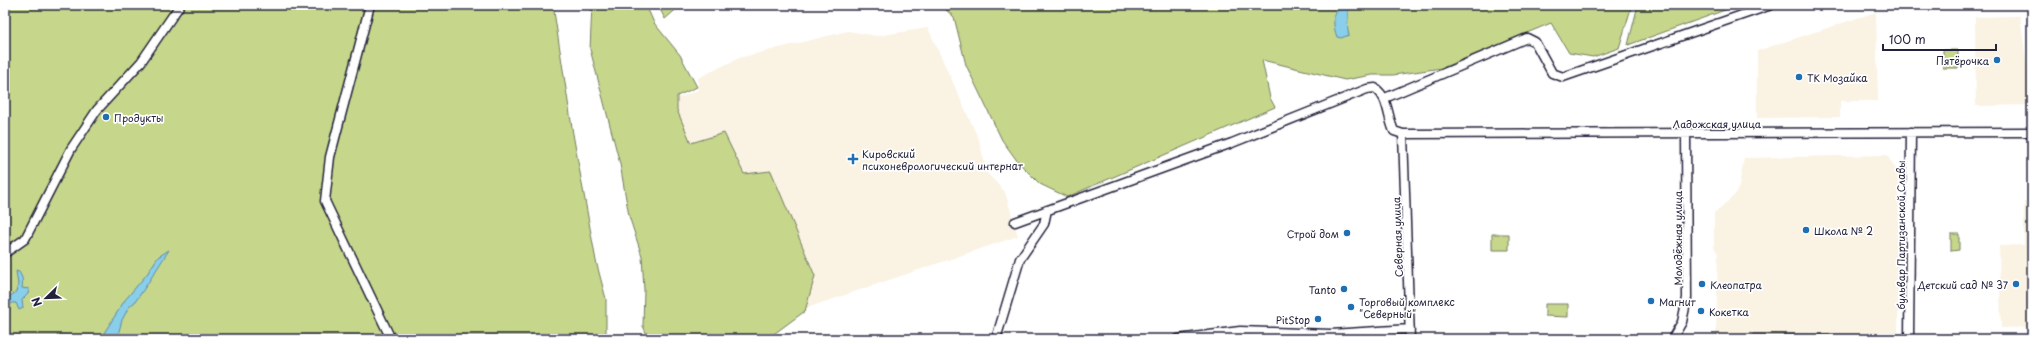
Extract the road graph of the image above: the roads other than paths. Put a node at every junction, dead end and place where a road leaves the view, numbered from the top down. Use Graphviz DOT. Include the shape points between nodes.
graph roads {
  1 [pos="180,5"];
  2 [pos="370,5"];
  3 [pos="1771,5"];
  4 [pos="1385,98"];
  5 [pos="1911,132"];
  6 [pos="2032,132"];
  7 [pos="1686,133"];
  8 [pos="1403,134"];
  9 [pos="1047,210"];
  10 [pos="1015,222"];
  11 [pos="5,253"];
  12 [pos="1410,328"];
  13 [pos="392,339"];
  14 [pos="996,339"];
  15 [pos="1178,339"];
  16 [pos="1410,339"];
  17 [pos="1672,339"];
  18 [pos="1909,339"];
  1 -- 11 [label="street" via="141,62 97,110 71,149 25,239"];
  2 -- 13 [label="street" via="330,157 325,201"];
  3 -- 4 [label="street" via="1563,77 1552,73 1535,42 1527,38"];
  4 -- 8 [label="street" via="1389,121 1394,131"];
  4 -- 9 [label="street" via="1375,88 1367,89 1232,143"];
  5 -- 6 [label="street, Ладожская улица"];
  5 -- 7 [label="street, Ладожская улица"];
  5 -- 18 [label="street, бульвар Партизанской Славы"];
  7 -- 8 [label="street, Ладожская улица"];
  7 -- 17 [label="street, Молодёжная улица" via="1688,298 1682,322"];
  8 -- 12 [label="street, Северная улица"];
  9 -- 10 [label="street"];
  9 -- 14 [label="street" via="1044,224 1020,259"];
  12 -- 15 [label="street" via="1331,334 1240,331"];
  12 -- 16 [label="street, Северная улица"];
}
